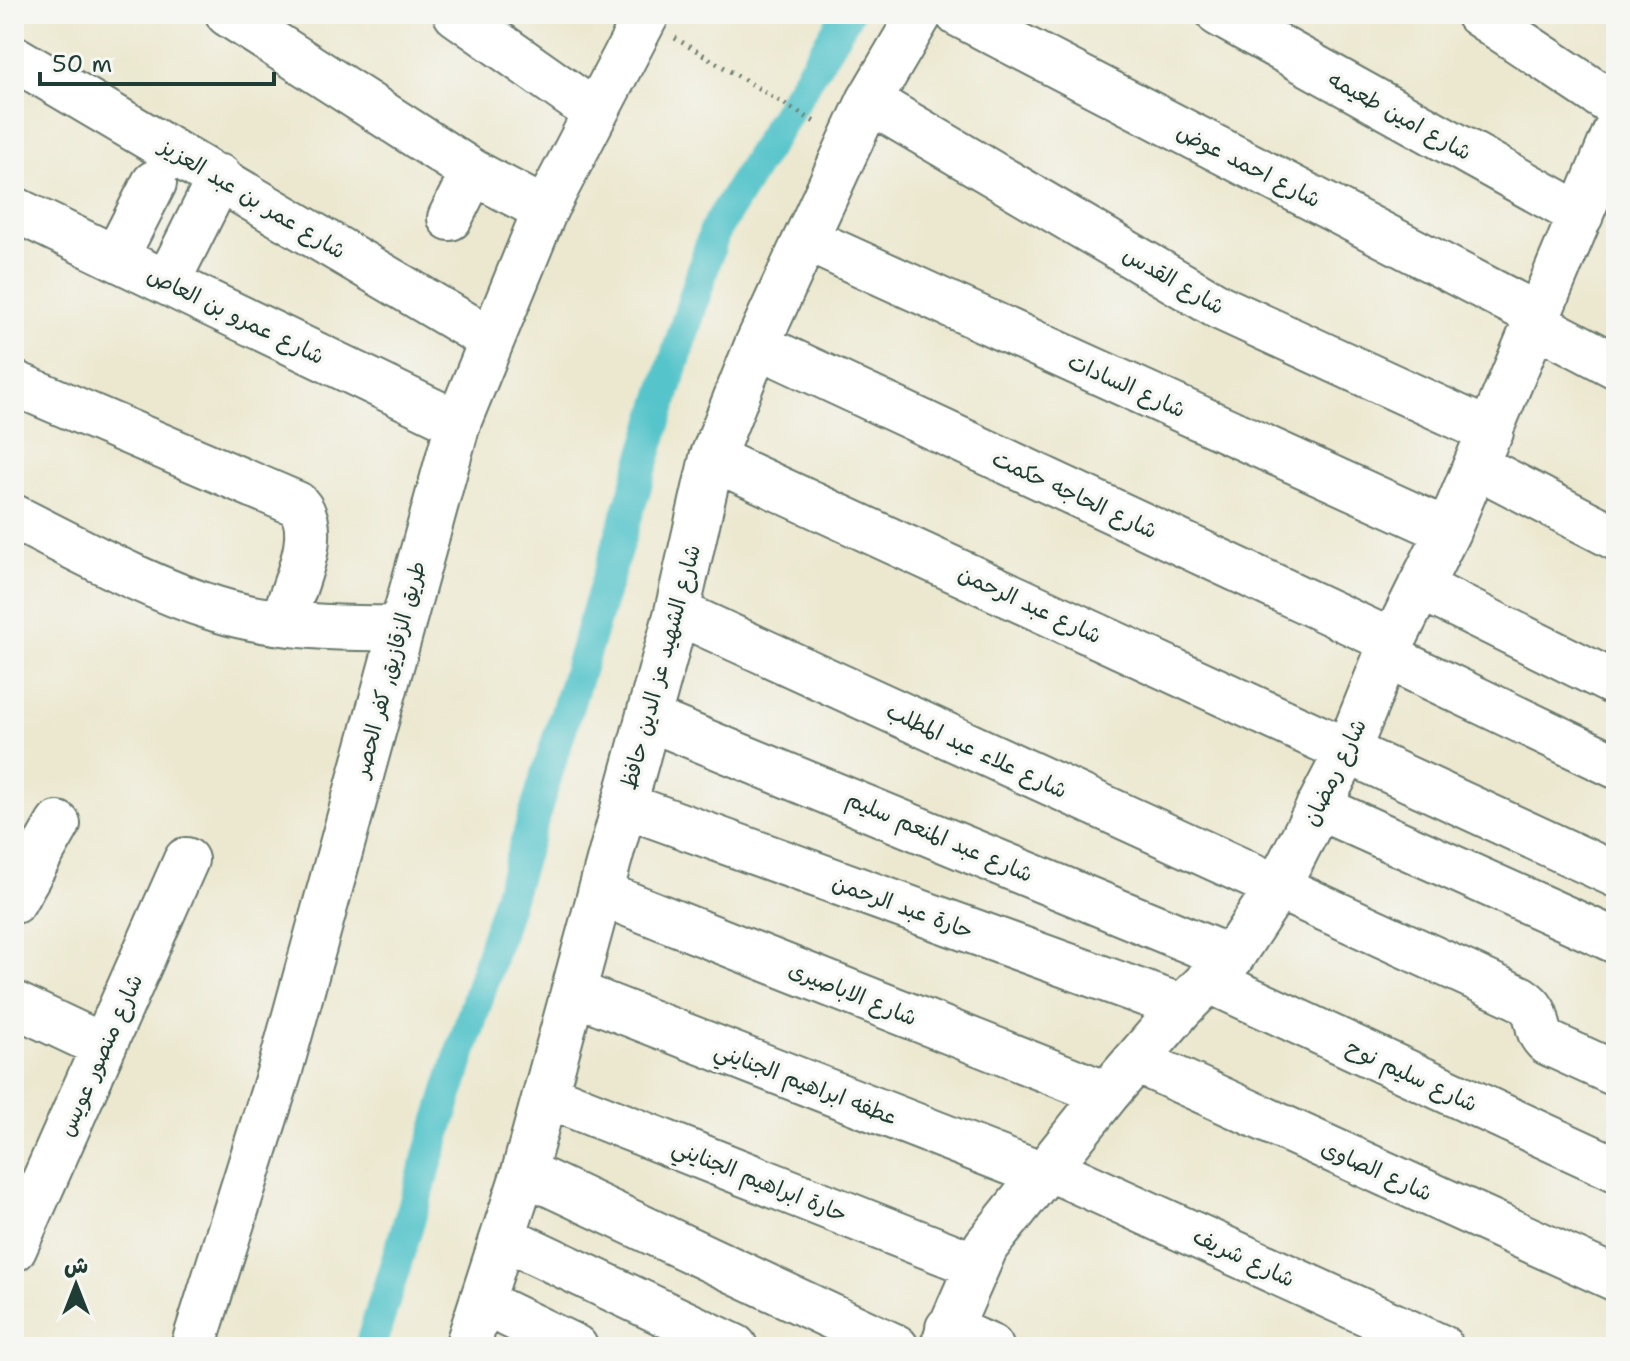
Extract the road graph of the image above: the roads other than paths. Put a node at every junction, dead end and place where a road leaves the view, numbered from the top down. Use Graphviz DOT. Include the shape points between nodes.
graph roads {
  1 [pos="228,14"];
  2 [pos="456,14"];
  3 [pos="920,14"];
  4 [pos="958,14"];
  5 [pos="1219,14"];
  6 [pos="1478,14"];
  7 [pos="642,16"];
  8 [pos="14,58"];
  9 [pos="869,101"];
  10 [pos="1616,106"];
  11 [pos="593,111"];
  12 [pos="1616,130"];
  13 [pos="473,172"];
  14 [pos="220,177"];
  15 [pos="154,183"];
  16 [pos="545,210"];
  17 [pos="1594,212"];
  18 [pos="15,214"];
  19 [pos="450,218"];
  20 [pos="806,239"];
  21 [pos="116,257"];
  22 [pos="168,281"];
  23 [pos="1538,320"];
  24 [pos="490,339"];
  25 [pos="757,345"];
  26 [pos="1616,366"];
  27 [pos="14,383"];
  28 [pos="458,423"];
  29 [pos="1484,449"];
  30 [pos="712,458"];
  31 [pos="14,517"];
  32 [pos="1448,531"];
  33 [pos="1616,538"];
  34 [pos="1420,587"];
  35 [pos="677,612"];
  36 [pos="283,621"];
  37 [pos="399,628"];
  38 [pos="1390,649"];
  39 [pos="1616,684"];
  40 [pos="648,718"];
  41 [pos="1348,750"];
  42 [pos="1616,766"];
  43 [pos="624,805"];
  44 [pos="1318,807"];
  45 [pos="58,824"];
  46 [pos="186,860"];
  47 [pos="1616,875"];
  48 [pos="1277,888"];
  49 [pos="600,893"];
  50 [pos="14,901"];
  51 [pos="1616,941"];
  52 [pos="1207,982"];
  53 [pos="573,992"];
  54 [pos="14,1004"];
  55 [pos="103,1046"];
  56 [pos="1137,1061"];
  57 [pos="1616,1074"];
  58 [pos="1107,1094"];
  59 [pos="545,1095"];
  60 [pos="1616,1169"];
  61 [pos="1043,1171"];
  62 [pos="524,1172"];
  63 [pos="503,1237"];
  64 [pos="14,1249"];
  65 [pos="975,1265"];
  66 [pos="1616,1279"];
  67 [pos="482,1302"];
  68 [pos="945,1338"];
  69 [pos="193,1347"];
  70 [pos="467,1347"];
  71 [pos="575,1347"];
  72 [pos="735,1347"];
  73 [pos="896,1347"];
  74 [pos="991,1347"];
  75 [pos="1441,1347"];
  1 -- 13 [label="street"];
  2 -- 11 [label="street"];
  3 -- 9 [label="street, شارع الشهيد عز الدين حافظ"];
  4 -- 23 [label="street, شارع احمد عوض"];
  5 -- 17 [label="street, شارع امين طعيمه"];
  6 -- 10 [label="street"];
  7 -- 11 [label="street, طريق الزقازيق, كفر الحصر"];
  8 -- 14 [label="street, شارع عمر بن عبد العزيز"];
  9 -- 20 [label="street, شارع الشهيد عز الدين حافظ"];
  9 -- 29 [label="street, شارع القدس" via="1219,307"];
  11 -- 16 [label="street, طريق الزقازيق, كفر الحصر"];
  12 -- 17 [label="street, شارع رمضان"];
  13 -- 16 [label="street"];
  13 -- 19 [label="street"];
  14 -- 22 [label="street"];
  14 -- 24 [label="street, شارع عمر بن عبد العزيز"];
  15 -- 21 [label="street"];
  16 -- 24 [label="street, طريق الزقازيق, كفر الحصر"];
  17 -- 23 [label="street, شارع رمضان"];
  18 -- 21 [label="street, شارع عمرو بن العاص"];
  20 -- 25 [label="street, شارع الشهيد عز الدين حافظ"];
  20 -- 32 [label="street, شارع السادات"];
  21 -- 22 [label="street, شارع عمرو بن العاص"];
  22 -- 28 [label="street, شارع عمرو بن العاص"];
  23 -- 26 [label="street, شارع احمد عوض"];
  23 -- 29 [label="street, شارع رمضان"];
  24 -- 28 [label="street, طريق الزقازيق, كفر الحصر"];
  25 -- 30 [label="street, شارع الشهيد عز الدين حافظ"];
  25 -- 38 [label="street, شارع الحاجه حكمت"];
  27 -- 36 [label="street" via="297,504 305,513 308,535"];
  28 -- 37 [label="street, طريق الزقازيق, كفر الحصر"];
  29 -- 32 [label="street, شارع رمضان"];
  29 -- 33 [label="street, شارع القدس"];
  30 -- 35 [label="street, شارع الشهيد عز الدين حافظ"];
  30 -- 41 [label="street, شارع عبد الرحمن"];
  31 -- 36 [label="street" via="158,587 217,609"];
  32 -- 34 [label="street, شارع رمضان"];
  34 -- 38 [label="street, شارع رمضان"];
  34 -- 39 [label="street"];
  35 -- 40 [label="street, شارع الشهيد عز الدين حافظ"];
  35 -- 48 [label="street, شارع علاء عبد المطلب"];
  36 -- 37 [label="street" via="337,629"];
  37 -- 69 [label="street, طريق الزقازيق, كفر الحصر" via="280,1070"];
  38 -- 41 [label="street, شارع رمضان"];
  38 -- 42 [label="street, شارع الحاجه حكمت"];
  40 -- 43 [label="street, شارع الشهيد عز الدين حافظ"];
  40 -- 52 [label="street, شارع عبد المنعم سليم"];
  41 -- 44 [label="street, شارع رمضان"];
  41 -- 47 [label="street, شارع عبد الرحمن"];
  43 -- 49 [label="street, شارع الشهيد عز الدين حافظ"];
  43 -- 52 [label="street, حارة عبد الرحمن"];
  44 -- 48 [label="street, شارع رمضان"];
  44 -- 51 [label="street"];
  45 -- 50 [label="street"];
  46 -- 55 [label="street, شارع منصور عويس"];
  48 -- 52 [label="street, شارع رمضان"];
  48 -- 57 [label="street, شارع علاء عبد المطلب" via="1520,998 1536,1011 1543,1039"];
  49 -- 53 [label="street, شارع الشهيد عز الدين حافظ"];
  49 -- 58 [label="street, شارع الاباصيرى"];
  52 -- 56 [label="street, شارع رمضان"];
  52 -- 60 [label="street, شارع سليم نوح"];
  53 -- 59 [label="street, شارع الشهيد عز الدين حافظ"];
  53 -- 61 [label="street, عطفه ابراهيم الجنايني"];
  54 -- 55 [label="street"];
  55 -- 64 [label="street, شارع منصور عويس"];
  56 -- 58 [label="street, شارع رمضان"];
  56 -- 66 [label="street, شارع الصاوى"];
  58 -- 61 [label="street, شارع رمضان"];
  59 -- 62 [label="street, شارع الشهيد عز الدين حافظ"];
  59 -- 65 [label="street, حارة ابراهيم الجنايني"];
  61 -- 65 [label="street, شارع رمضان"];
  61 -- 75 [label="street, شارع شريف"];
  62 -- 63 [label="street, شارع الشهيد عز الدين حافظ"];
  62 -- 73 [label="street"];
  63 -- 67 [label="street, شارع الشهيد عز الدين حافظ"];
  63 -- 72 [label="street"];
  65 -- 68 [label="street, شارع رمضان"];
  67 -- 70 [label="street, شارع الشهيد عز الدين حافظ"];
  67 -- 71 [label="street"];
  68 -- 74 [label="street"];
}
